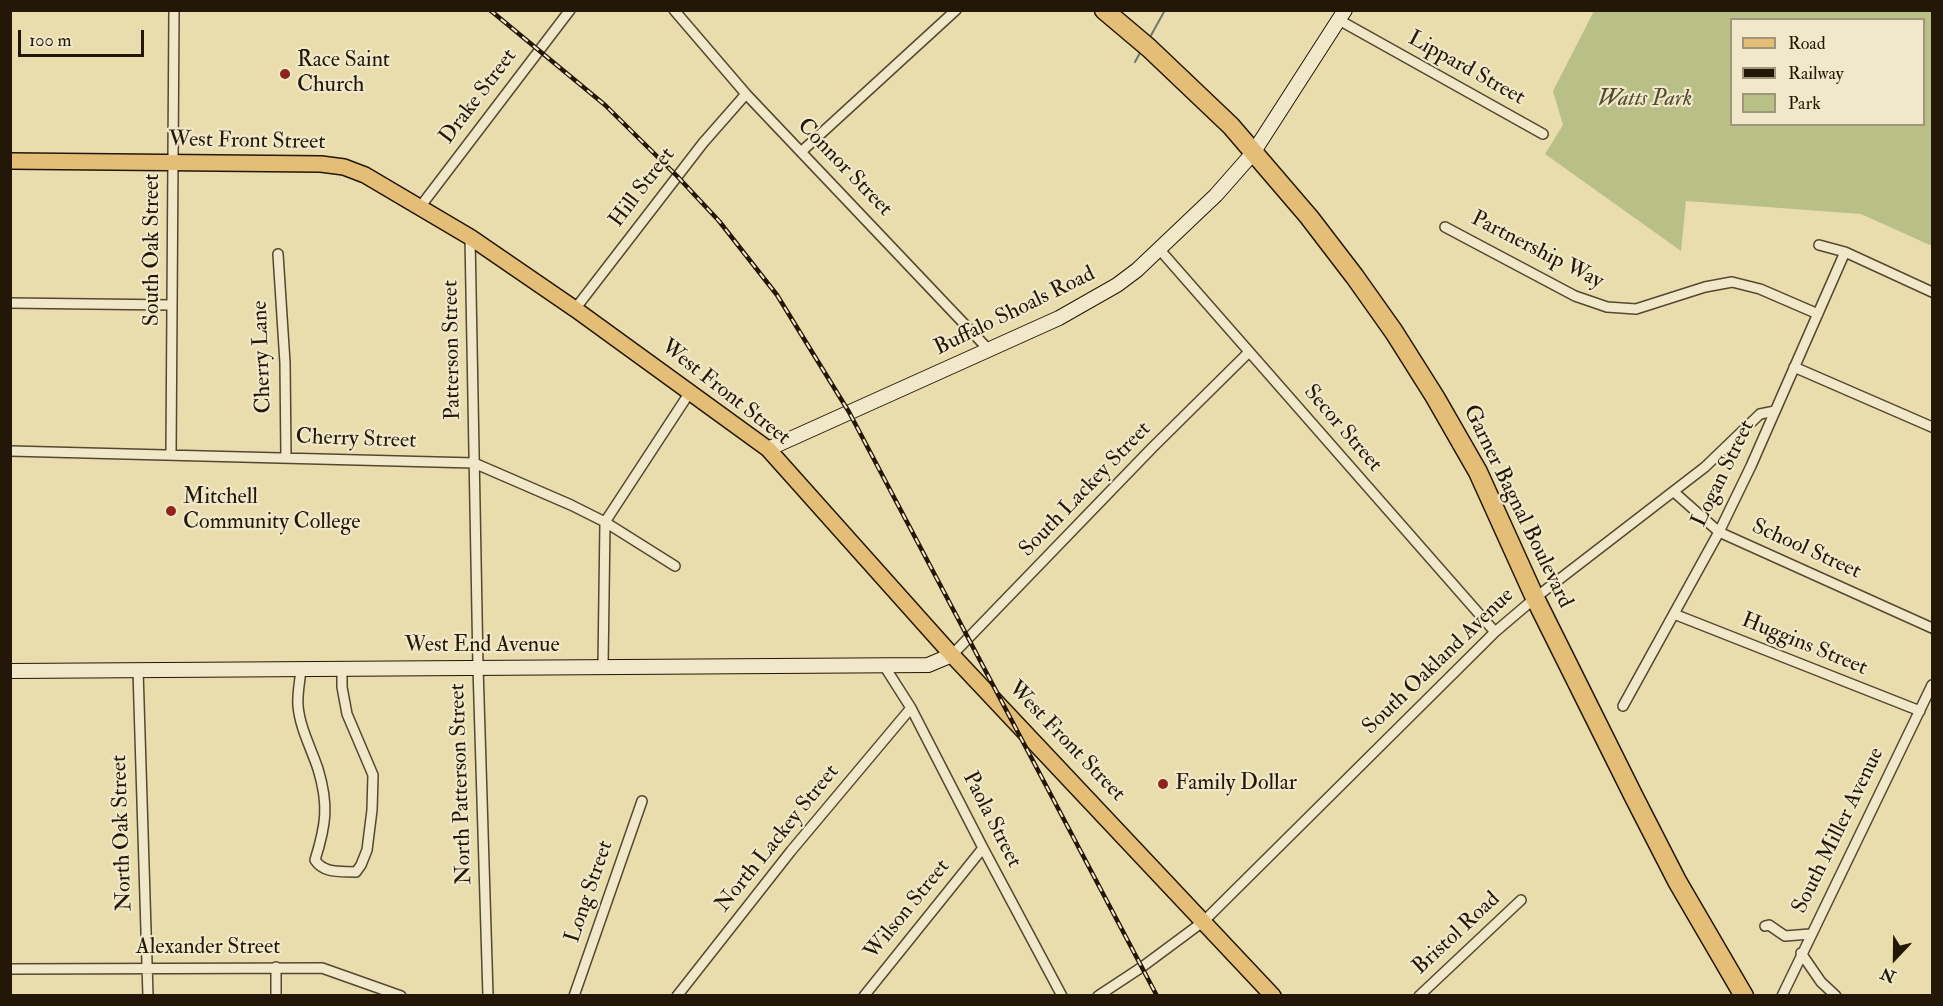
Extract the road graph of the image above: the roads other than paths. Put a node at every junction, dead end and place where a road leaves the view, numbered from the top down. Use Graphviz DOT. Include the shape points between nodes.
graph roads {
  1 [pos="174,10"];
  2 [pos="570,10"];
  3 [pos="674,10"];
  4 [pos="956,10"];
  5 [pos="1104,10"];
  6 [pos="1342,15"];
  7 [pos="746,94"];
  8 [pos="1544,134"];
  9 [pos="802,151"];
  10 [pos="1253,153"];
  11 [pos="10,161"];
  12 [pos="173,163"];
  13 [pos="420,207"];
  14 [pos="1445,227"];
  15 [pos="470,237"];
  16 [pos="1820,245"];
  17 [pos="1160,250"];
  18 [pos="1845,252"];
  19 [pos="278,254"];
  20 [pos="1932,292"];
  21 [pos="10,303"];
  22 [pos="172,305"];
  23 [pos="575,309"];
  24 [pos="1818,314"];
  25 [pos="989,350"];
  26 [pos="1249,352"];
  27 [pos="1794,367"];
  28 [pos="690,392"];
  29 [pos="1775,411"];
  30 [pos="1932,426"];
  31 [pos="768,449"];
  32 [pos="10,451"];
  33 [pos="171,455"];
  34 [pos="286,458"];
  35 [pos="474,463"];
  36 [pos="1674,492"];
  37 [pos="605,522"];
  38 [pos="1719,532"];
  39 [pos="675,566"];
  40 [pos="1535,597"];
  41 [pos="1674,614"];
  42 [pos="1932,628"];
  43 [pos="1495,632"];
  44 [pos="952,655"];
  45 [pos="884,664"];
  46 [pos="603,666"];
  47 [pos="478,667"];
  48 [pos="342,668"];
  49 [pos="301,669"];
  50 [pos="138,670"];
  51 [pos="10,671"];
  52 [pos="1932,685"];
  53 [pos="1623,706"];
  54 [pos="911,708"];
  55 [pos="1920,711"];
  56 [pos="642,801"];
  57 [pos="982,848"];
  58 [pos="1521,900"];
  59 [pos="1204,921"];
  60 [pos="1765,926"];
  61 [pos="1810,934"];
  62 [pos="1801,953"];
  63 [pos="147,967"];
  64 [pos="276,967"];
  65 [pos="10,969"];
  66 [pos="147,996"];
  67 [pos="276,996"];
  68 [pos="401,996"];
  69 [pos="488,996"];
  70 [pos="574,996"];
  71 [pos="677,996"];
  72 [pos="864,996"];
  73 [pos="1062,996"];
  74 [pos="1098,996"];
  75 [pos="1273,996"];
  76 [pos="1419,996"];
  77 [pos="1744,996"];
  78 [pos="1782,996"];
  79 [pos="1836,996"];
  1 -- 12 [label="street, South Oak Street"];
  2 -- 13 [label="street, Drake Street"];
  3 -- 7 [label="street, Connor Street"];
  4 -- 9 [label="street"];
  5 -- 10 [label="highway, Garner Bagnal Boulevard" via="1231,126"];
  6 -- 8 [label="street, Lippard Street"];
  6 -- 10 [label="main road, Buffalo Shoals Road"];
  7 -- 9 [label="street, Connor Street"];
  7 -- 23 [label="street, Hill Street" via="702,143"];
  9 -- 25 [label="street, Connor Street"];
  10 -- 17 [label="main road, Buffalo Shoals Road"];
  10 -- 40 [label="highway, Garner Bagnal Boulevard" via="1309,217 1394,332 1478,472"];
  11 -- 12 [label="main road, West Front Street"];
  12 -- 13 [label="main road, West Front Street" via="344,167"];
  12 -- 22 [label="street, South Oak Street"];
  13 -- 15 [label="main road, West Front Street"];
  14 -- 24 [label="street, Partnership Way" via="1575,296 1607,307 1636,309 1732,282 1760,289"];
  15 -- 23 [label="main road, West Front Street"];
  15 -- 35 [label="street, Patterson Street"];
  16 -- 18 [label="street"];
  17 -- 25 [label="main road, Buffalo Shoals Road" via="1089,302"];
  17 -- 26 [label="street, Secor Street"];
  18 -- 20 [label="street"];
  18 -- 24 [label="street, Logan Street"];
  19 -- 34 [label="street, Cherry Lane"];
  21 -- 22 [label="street"];
  22 -- 33 [label="street, South Oak Street"];
  23 -- 28 [label="main road, West Front Street"];
  24 -- 27 [label="street, Logan Street"];
  25 -- 31 [label="main road, Buffalo Shoals Road"];
  26 -- 43 [label="street, Secor Street"];
  26 -- 44 [label="street, South Lackey Street"];
  27 -- 29 [label="street, Logan Street"];
  27 -- 30 [label="street"];
  28 -- 31 [label="main road, West Front Street"];
  28 -- 37 [label="street"];
  29 -- 36 [label="street, South Oakland Avenue" via="1760,414"];
  29 -- 38 [label="street, Logan Street"];
  31 -- 44 [label="main road, West Front Street"];
  32 -- 33 [label="street, Cherry Street"];
  33 -- 34 [label="street, Cherry Street"];
  34 -- 35 [label="street, Cherry Street"];
  35 -- 37 [label="street, Cherry Street"];
  35 -- 47 [label="street, North Patterson Street"];
  36 -- 38 [label="street, School Street"];
  36 -- 40 [label="street, South Oakland Avenue"];
  37 -- 39 [label="street, Cherry Street"];
  37 -- 46 [label="street"];
  38 -- 41 [label="street, Logan Street"];
  38 -- 42 [label="street, School Street"];
  40 -- 43 [label="street, South Oakland Avenue"];
  40 -- 77 [label="highway, Garner Bagnal Boulevard" via="1677,881"];
  41 -- 53 [label="street, Logan Street"];
  41 -- 55 [label="street, Huggins Street"];
  43 -- 59 [label="street, South Oakland Avenue"];
  44 -- 45 [label="main road, West End Avenue" via="928,665"];
  44 -- 59 [label="main road, West Front Street"];
  45 -- 46 [label="main road, West End Avenue"];
  45 -- 54 [label="street, Paola Street"];
  46 -- 47 [label="main road, West End Avenue"];
  47 -- 48 [label="main road, West End Avenue"];
  47 -- 69 [label="street, North Patterson Street"];
  48 -- 49 [label="main road, West End Avenue"];
  48 -- 49 [label="street" via="346,714 373,775 367,850 356,872 327,870 315,860 326,809 298,706"];
  49 -- 50 [label="main road, West End Avenue"];
  50 -- 51 [label="main road, West End Avenue"];
  50 -- 63 [label="street, North Oak Street"];
  52 -- 55 [label="street, South Miller Avenue"];
  54 -- 57 [label="street, Paola Street"];
  54 -- 71 [label="street, North Lackey Street"];
  55 -- 61 [label="street, South Miller Avenue"];
  56 -- 70 [label="street, Long Street"];
  57 -- 72 [label="street, Wilson Street"];
  57 -- 73 [label="street, Paola Street"];
  58 -- 76 [label="street, Bristol Road"];
  59 -- 74 [label="street, South Oakland Avenue"];
  59 -- 75 [label="main road, West Front Street"];
  60 -- 61 [label="street" via="1785,936"];
  61 -- 62 [label="street, South Miller Avenue"];
  62 -- 78 [label="street, South Miller Avenue"];
  62 -- 79 [label="street"];
  63 -- 64 [label="street, Alexander Street"];
  63 -- 65 [label="street, Alexander Street"];
  63 -- 66 [label="street, North Oak Street"];
  64 -- 67 [label="street"];
  64 -- 68 [label="street, Alexander Street" via="322,968"];
}
